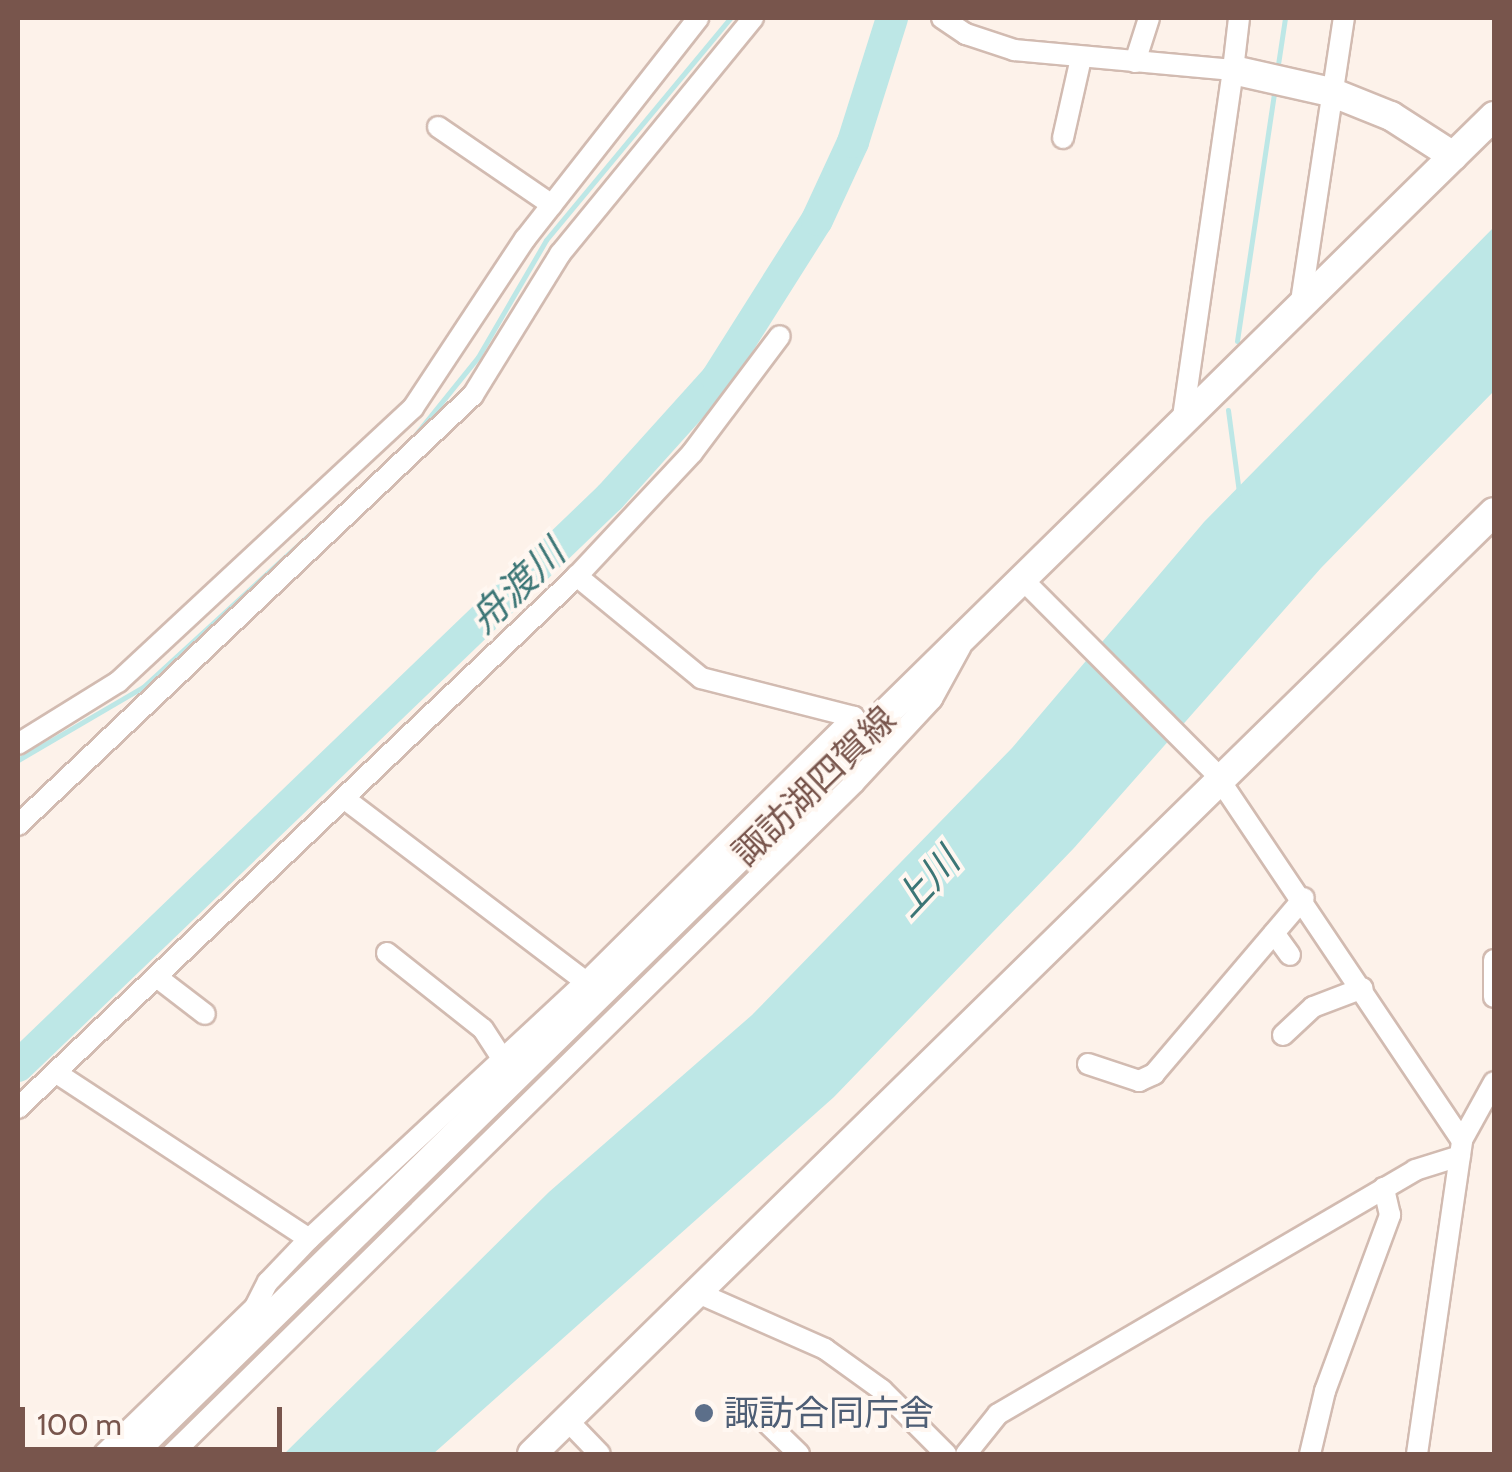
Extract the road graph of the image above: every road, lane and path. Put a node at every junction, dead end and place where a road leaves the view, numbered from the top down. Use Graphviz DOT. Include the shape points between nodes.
graph roads {
  1 [pos="698,18"];
  2 [pos="754,18"];
  3 [pos="942,18"];
  4 [pos="1149,18"];
  5 [pos="1239,18"];
  6 [pos="1344,18"];
  7 [pos="1081,58"];
  8 [pos="1135,62"];
  9 [pos="1233,70"];
  10 [pos="1332,92"];
  11 [pos="1494,116"];
  12 [pos="438,127"];
  13 [pos="1063,138"];
  14 [pos="1453,156"];
  15 [pos="552,205"];
  16 [pos="1300,308"];
  17 [pos="780,336"];
  18 [pos="1182,424"];
  19 [pos="1494,512"];
  20 [pos="577,576"];
  21 [pos="1028,584"];
  22 [pos="964,640"];
  23 [pos="18,744"];
  24 [pos="1218,778"];
  25 [pos="345,799"];
  26 [pos="18,825"];
  27 [pos="1304,898"];
  28 [pos="1274,934"];
  29 [pos="387,953"];
  30 [pos="1290,955"];
  31 [pos="1494,960"];
  32 [pos="158,978"];
  33 [pos="586,982"];
  34 [pos="1363,988"];
  35 [pos="1494,997"];
  36 [pos="205,1014"];
  37 [pos="1283,1035"];
  38 [pos="503,1060"];
  39 [pos="1088,1064"];
  40 [pos="58,1074"];
  41 [pos="1494,1082"];
  42 [pos="18,1108"];
  43 [pos="1461,1148"];
  44 [pos="1384,1188"];
  45 [pos="309,1239"];
  46 [pos="696,1292"];
  47 [pos="761,1417"];
  48 [pos="567,1420"];
  49 [pos="104,1454"];
  50 [pos="131,1454"];
  51 [pos="172,1454"];
  52 [pos="532,1454"];
  53 [pos="600,1454"];
  54 [pos="799,1454"];
  55 [pos="946,1454"];
  56 [pos="966,1454"];
  57 [pos="1310,1454"];
  58 [pos="1417,1454"];
  1 -- 15 [label="street"];
  2 -- 26 [label="street" via="560,254 473,395"];
  3 -- 7 [label="street" via="1014,50"];
  4 -- 8 [label="street"];
  5 -- 9 [label="street"];
  6 -- 10 [label="street"];
  7 -- 8 [label="street"];
  7 -- 13 [label="street"];
  8 -- 9 [label="street"];
  9 -- 10 [label="main road"];
  9 -- 18 [label="street"];
  10 -- 14 [label="main road" via="1392,116"];
  10 -- 16 [label="street"];
  11 -- 14 [label="main road, 諏訪湖四賀線"];
  12 -- 15 [label="street"];
  14 -- 16 [label="main road, 諏訪湖四賀線"];
  15 -- 23 [label="street" via="424,392 380,442 118,682"];
  16 -- 18 [label="main road, 諏訪湖四賀線"];
  17 -- 20 [label="street" via="692,453"];
  18 -- 21 [label="main road, 諏訪湖四賀線"];
  19 -- 24 [label="main road"];
  20 -- 25 [label="street"];
  20 -- 33 [label="street" via="701,678 854,716"];
  21 -- 22 [label="main road, 諏訪湖四賀線"];
  21 -- 24 [label="street"];
  22 -- 50 [label="main road, 諏訪湖四賀線"];
  22 -- 51 [label="street" via="932,700 904,732"];
  24 -- 27 [label="street"];
  24 -- 46 [label="main road"];
  25 -- 32 [label="street"];
  25 -- 33 [label="street"];
  27 -- 28 [label="street"];
  27 -- 34 [label="street"];
  28 -- 30 [label="street"];
  28 -- 39 [label="street" via="1154,1074 1139,1081"];
  29 -- 38 [label="street" via="483,1028"];
  31 -- 35 [label="street"];
  32 -- 36 [label="street"];
  32 -- 40 [label="street"];
  33 -- 38 [label="street"];
  34 -- 37 [label="street" via="1312,1007"];
  34 -- 43 [label="street"];
  38 -- 45 [label="street"];
  40 -- 42 [label="street"];
  40 -- 45 [label="street"];
  41 -- 43 [label="street"];
  43 -- 44 [label="street"];
  43 -- 58 [label="street"];
  44 -- 56 [label="street" via="998,1414"];
  44 -- 57 [label="street" via="1390,1215 1325,1391"];
  45 -- 49 [label="street" via="268,1282 255,1307"];
  46 -- 48 [label="main road"];
  46 -- 55 [label="street" via="825,1349 882,1390"];
  47 -- 54 [label="street"];
  48 -- 52 [label="main road"];
  48 -- 53 [label="street"];
}
